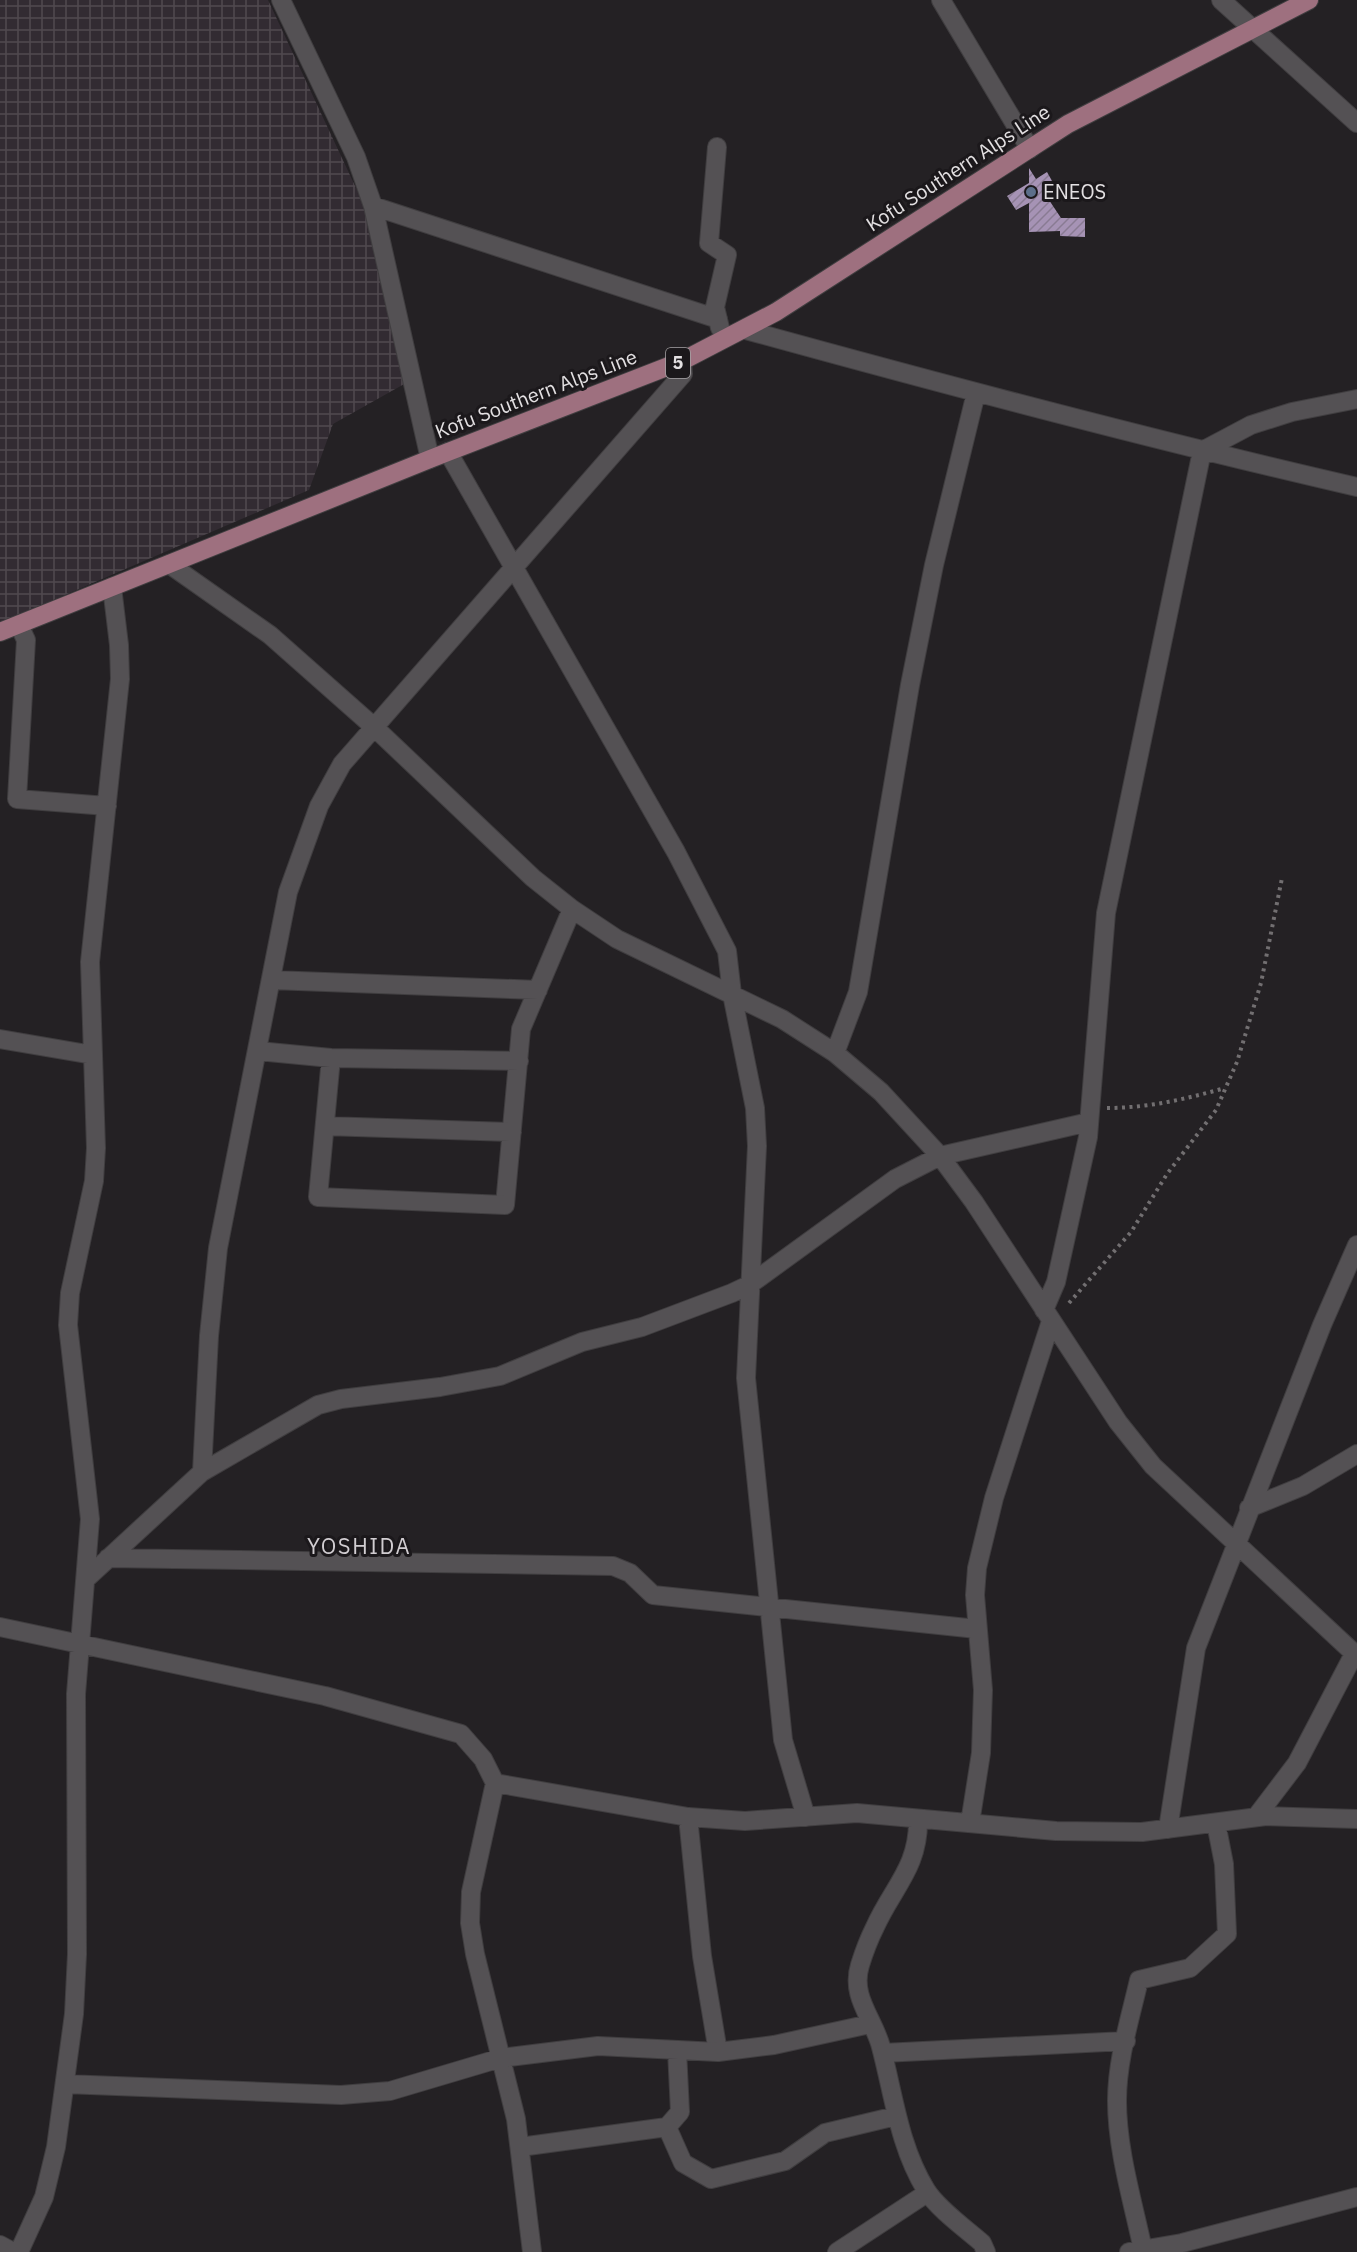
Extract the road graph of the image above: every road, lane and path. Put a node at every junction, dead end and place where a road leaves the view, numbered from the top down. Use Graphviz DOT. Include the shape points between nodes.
graph roads {
  1 [pos="281,0"];
  2 [pos="941,0"];
  3 [pos="1221,0"];
  4 [pos="1310,0"];
  5 [pos="1253,30"];
  6 [pos="1357,123"];
  7 [pos="717,147"];
  8 [pos="1030,149"];
  9 [pos="373,206"];
  10 [pos="718,319"];
  11 [pos="746,330"];
  12 [pos="724,341"];
  13 [pos="682,362"];
  14 [pos="976,393"];
  15 [pos="1357,399"];
  16 [pos="1202,451"];
  17 [pos="448,452"];
  18 [pos="430,459"];
  19 [pos="1357,487"];
  20 [pos="169,564"];
  21 [pos="513,567"];
  22 [pos="112,587"];
  23 [pos="5,628"];
  24 [pos="374,727"];
  25 [pos="107,806"];
  26 [pos="1282,878"];
  27 [pos="572,909"];
  28 [pos="272,980"];
  29 [pos="538,990"];
  30 [pos="732,994"];
  31 [pos="0,1039"];
  32 [pos="258,1051"];
  33 [pos="835,1053"];
  34 [pos="93,1055"];
  35 [pos="331,1058"];
  36 [pos="519,1061"];
  37 [pos="1225,1088"];
  38 [pos="1090,1115"];
  39 [pos="325,1126"];
  40 [pos="512,1132"];
  41 [pos="940,1156"];
  42 [pos="1357,1245"];
  43 [pos="749,1285"];
  44 [pos="1048,1316"];
  45 [pos="1357,1454"];
  46 [pos="202,1472"];
  47 [pos="1250,1508"];
  48 [pos="1235,1542"];
  49 [pos="108,1558"];
  50 [pos="86,1579"];
  51 [pos="769,1607"];
  52 [pos="0,1627"];
  53 [pos="977,1629"];
  54 [pos="81,1644"];
  55 [pos="1356,1655"];
  56 [pos="495,1782"];
  57 [pos="688,1817"];
  58 [pos="806,1817"];
  59 [pos="1256,1817"];
  60 [pos="918,1819"];
  61 [pos="1357,1819"];
  62 [pos="970,1823"];
  63 [pos="1216,1823"];
  64 [pos="1168,1829"];
  65 [pos="870,2024"];
  66 [pos="1126,2041"];
  67 [pos="677,2050"];
  68 [pos="718,2052"];
  69 [pos="883,2053"];
  70 [pos="501,2058"];
  71 [pos="64,2084"];
  72 [pos="896,2116"];
  73 [pos="667,2127"];
  74 [pos="520,2147"];
  75 [pos="927,2193"];
  76 [pos="1357,2197"];
  77 [pos="0,2245"];
  78 [pos="1185,2247"];
  79 [pos="1136,2251"];
  80 [pos="13,2252"];
  81 [pos="19,2252"];
  82 [pos="532,2252"];
  83 [pos="837,2252"];
  84 [pos="986,2252"];
  1 -- 9 [label="street" via="356,157"];
  2 -- 8 [label="street"];
  3 -- 5 [label="street"];
  4 -- 5 [label="main road, Kofu Southern Alps Line / 5"];
  5 -- 6 [label="street"];
  5 -- 8 [label="main road, Kofu Southern Alps Line / 5" via="1068,124"];
  7 -- 10 [label="street" via="709,243 727,255 715,307"];
  8 -- 11 [label="main road, Kofu Southern Alps Line / 5"];
  9 -- 10 [label="street"];
  9 -- 18 [label="street"];
  10 -- 12 [label="street"];
  11 -- 12 [label="main road, Kofu Southern Alps Line / 5"];
  11 -- 14 [label="street"];
  12 -- 13 [label="main road, Kofu Southern Alps Line / 5"];
  13 -- 17 [label="main road, Kofu Southern Alps Line / 5"];
  13 -- 21 [label="street" via="683,374"];
  14 -- 16 [label="street"];
  14 -- 33 [label="street" via="934,565 910,685 858,992"];
  15 -- 16 [label="street" via="1251,425"];
  16 -- 19 [label="street"];
  16 -- 38 [label="street" via="1106,914"];
  17 -- 18 [label="main road, Kofu Southern Alps Line / 5"];
  17 -- 21 [label="street"];
  18 -- 20 [label="main road, Kofu Southern Alps Line / 5"];
  20 -- 22 [label="main road, Kofu Southern Alps Line / 5"];
  20 -- 24 [label="street" via="270,635"];
  21 -- 24 [label="street"];
  21 -- 30 [label="street" via="727,951"];
  22 -- 23 [label="main road, Kofu Southern Alps Line / 5"];
  22 -- 25 [label="street" via="120,679"];
  23 -- 25 [label="street" via="26,640 17,799"];
  24 -- 27 [label="street" via="533,878"];
  24 -- 28 [label="street" via="342,764 319,806 288,892"];
  25 -- 34 [label="street" via="90,962"];
  26 -- 37 [label="path" via="1261,983"];
  27 -- 29 [label="street"];
  27 -- 30 [label="street" via="617,939"];
  28 -- 29 [label="street"];
  28 -- 32 [label="street"];
  29 -- 36 [label="street" via="521,1029"];
  30 -- 33 [label="street" via="782,1019"];
  30 -- 43 [label="street" via="757,1146"];
  31 -- 34 [label="street"];
  32 -- 35 [label="street"];
  32 -- 46 [label="street" via="218,1248"];
  33 -- 41 [label="street" via="881,1092"];
  34 -- 50 [label="street" via="94,1181 70,1293 69,1325 90,1519"];
  35 -- 36 [label="street"];
  35 -- 39 [label="street"];
  36 -- 40 [label="street"];
  37 -- 38 [label="path" via="1176,1102"];
  37 -- 44 [label="path" via="1216,1110 1167,1174 1131,1232 1093,1279"];
  38 -- 41 [label="street"];
  38 -- 44 [label="street"];
  39 -- 40 [label="street"];
  39 -- 40 [label="street" via="318,1197 505,1205"];
  41 -- 43 [label="street" via="895,1179"];
  41 -- 44 [label="street"];
  42 -- 47 [label="street"];
  43 -- 46 [label="street" via="642,1327 582,1342 500,1376 318,1405"];
  43 -- 51 [label="street" via="746,1378"];
  44 -- 48 [label="street" via="1118,1422 1153,1466"];
  44 -- 53 [label="street" via="977,1568"];
  45 -- 47 [label="street" via="1303,1486"];
  46 -- 49 [label="street"];
  47 -- 48 [label="street"];
  48 -- 55 [label="street"];
  48 -- 64 [label="street" via="1196,1648"];
  49 -- 50 [label="street"];
  49 -- 51 [label="street" via="613,1566 630,1574 653,1595"];
  50 -- 54 [label="street"];
  51 -- 53 [label="street"];
  51 -- 58 [label="street" via="783,1740"];
  52 -- 54 [label="street"];
  53 -- 62 [label="street" via="983,1690 981,1753"];
  54 -- 56 [label="street" via="325,1696 461,1734"];
  54 -- 71 [label="street" via="76,1694 77,1954"];
  55 -- 59 [label="street" via="1297,1763"];
  56 -- 57 [label="street"];
  56 -- 70 [label="street" via="471,1892 470,1923"];
  57 -- 58 [label="street" via="745,1821"];
  57 -- 68 [label="street" via="702,1956"];
  58 -- 60 [label="street" via="857,1813"];
  59 -- 61 [label="street"];
  59 -- 63 [label="street"];
  60 -- 62 [label="street"];
  60 -- 65 [label="street" via="911,1866 875,1926 859,1968 858,1988"];
  62 -- 64 [label="street" via="1056,1831"];
  63 -- 64 [label="street"];
  63 -- 66 [label="street" via="1224,1864 1227,1934 1190,1968 1138,1980"];
  65 -- 68 [label="street" via="774,2045"];
  65 -- 69 [label="street"];
  66 -- 69 [label="street"];
  66 -- 79 [label="street" via="1117,2102"];
  67 -- 68 [label="street"];
  67 -- 70 [label="street" via="598,2046"];
  67 -- 73 [label="street" via="680,2112"];
  69 -- 72 [label="street"];
  70 -- 71 [label="street" via="390,2091 341,2094"];
  70 -- 74 [label="street"];
  71 -- 81 [label="street" via="56,2147 44,2198"];
  72 -- 73 [label="street" via="825,2133 784,2161 711,2179 683,2163"];
  72 -- 75 [label="street" via="910,2163"];
  73 -- 74 [label="street"];
  74 -- 82 [label="street"];
  75 -- 83 [label="street"];
  75 -- 84 [label="street"];
  76 -- 78 [label="street"];
  77 -- 80 [label="street"];
  78 -- 79 [label="street"];
}
